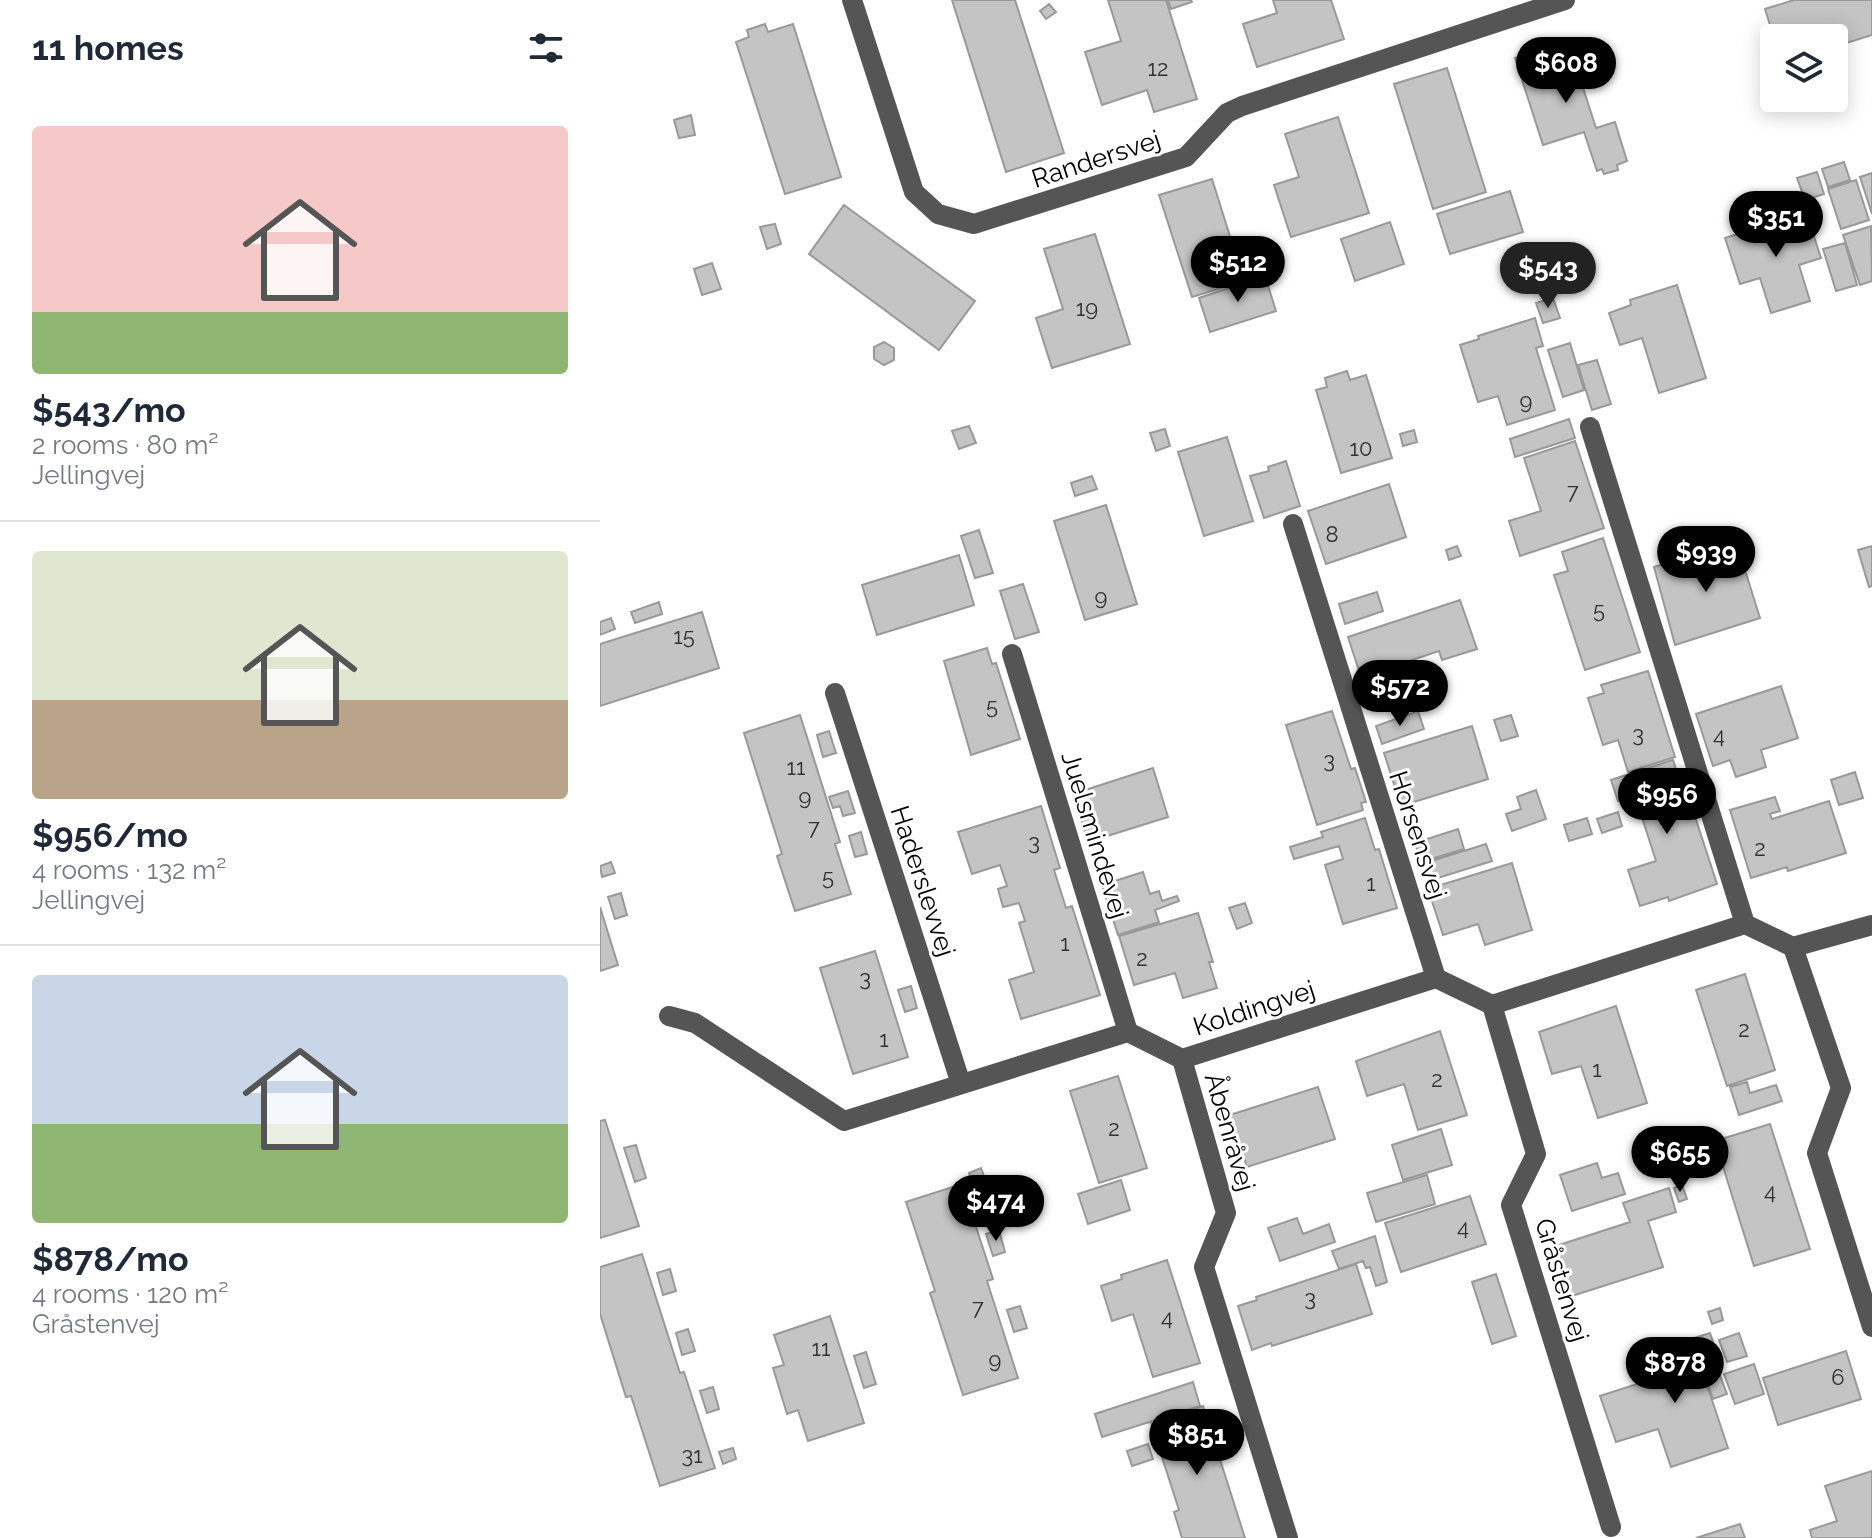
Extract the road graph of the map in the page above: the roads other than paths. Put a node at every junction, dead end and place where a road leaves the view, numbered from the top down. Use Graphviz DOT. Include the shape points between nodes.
graph roads {
  1 [pos="852,0"];
  2 [pos="1565,0"];
  3 [pos="1590,427"];
  4 [pos="1293,524"];
  5 [pos="1012,654"];
  6 [pos="835,693"];
  7 [pos="1745,924"];
  8 [pos="1872,925"];
  9 [pos="1793,947"];
  10 [pos="1436,978"];
  11 [pos="1492,1005"];
  12 [pos="669,1016"];
  13 [pos="1128,1032"];
  14 [pos="1182,1059"];
  15 [pos="961,1084"];
  16 [pos="1872,1327"];
  17 [pos="1611,1527"];
  18 [pos="1288,1538"];
  1 -- 2 [label="street, Randersvej" via="914,192 938,214 974,224 1186,157 1227,113 1242,106"];
  3 -- 7 [label="street"];
  4 -- 10 [label="street, Horsensvej"];
  5 -- 13 [label="street, Juelsmindevej"];
  6 -- 15 [label="street, Haderslevvej"];
  7 -- 9 [label="street"];
  7 -- 11 [label="street"];
  8 -- 9 [label="street"];
  9 -- 16 [label="street" via="1841,1088 1817,1153"];
  10 -- 11 [label="street"];
  10 -- 14 [label="street, Koldingvej"];
  11 -- 17 [label="street, Gråstenvej" via="1536,1154 1511,1205"];
  12 -- 15 [label="street" via="695,1023 844,1121"];
  13 -- 14 [label="street, Koldingvej"];
  13 -- 15 [label="street"];
  14 -- 18 [label="street, Åbenråvej" via="1226,1213 1204,1267"];
}
